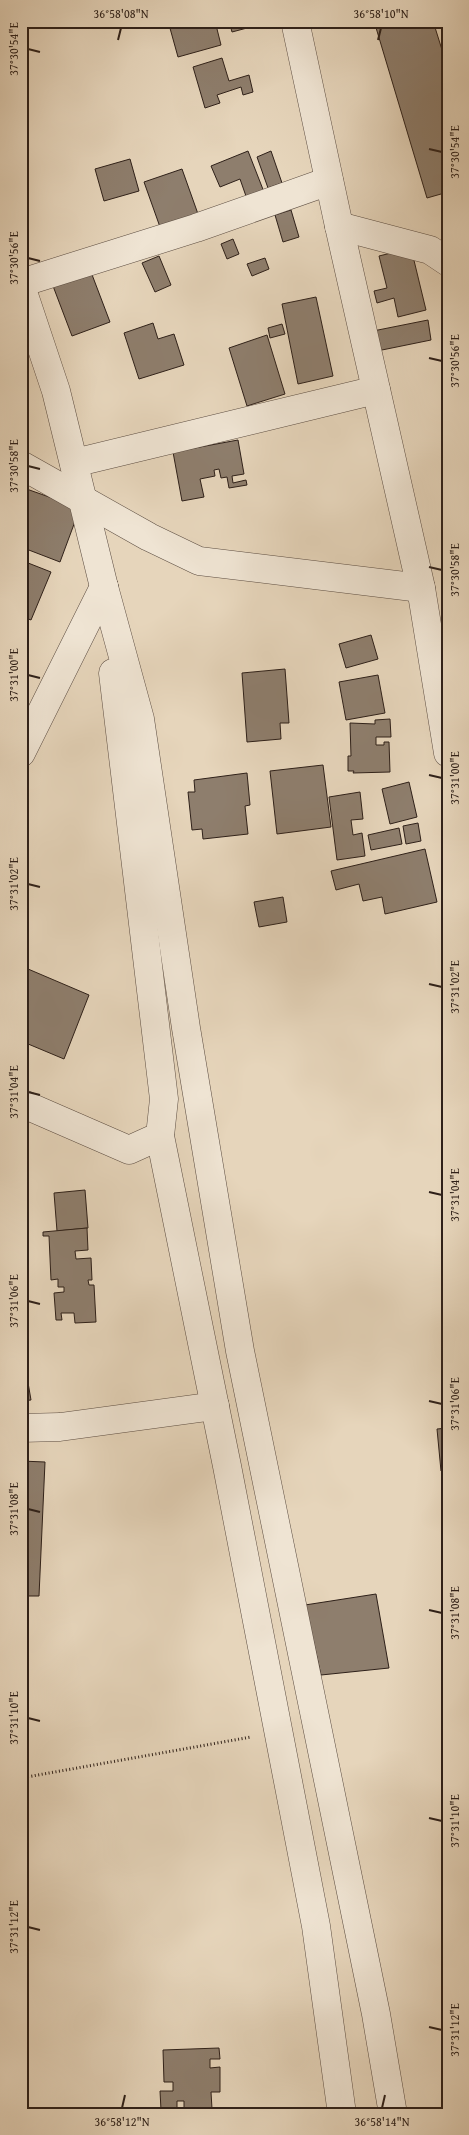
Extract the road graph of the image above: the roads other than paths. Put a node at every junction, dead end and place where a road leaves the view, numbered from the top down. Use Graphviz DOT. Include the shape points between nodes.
graph roads {
  1 [pos="295,21"];
  2 [pos="329,182"];
  3 [pos="339,226"];
  4 [pos="448,262"];
  5 [pos="21,284"];
  6 [pos="376,390"];
  7 [pos="74,463"];
  8 [pos="21,465"];
  9 [pos="83,498"];
  10 [pos="104,587"];
  11 [pos="421,588"];
  12 [pos="21,753"];
  13 [pos="448,753"];
  14 [pos="21,1103"];
  15 [pos="160,1136"];
  16 [pos="215,1406"];
  17 [pos="21,1428"];
  18 [pos="342,2114"];
  19 [pos="393,2114"];
  1 -- 2 [label="street"];
  2 -- 3 [label="street"];
  2 -- 5 [label="street"];
  3 -- 4 [label="street" via="430,250"];
  3 -- 6 [label="street"];
  5 -- 7 [label="street" via="56,391"];
  6 -- 7 [label="street"];
  6 -- 11 [label="street"];
  7 -- 9 [label="street"];
  8 -- 9 [label="street"];
  9 -- 10 [label="street"];
  9 -- 11 [label="street" via="199,561"];
  10 -- 12 [label="street"];
  10 -- 15 [label="street" via="164,1098"];
  10 -- 19 [label="street" via="140,719 240,1351 376,2014"];
  11 -- 13 [label="street"];
  14 -- 15 [label="street" via="129,1150"];
  15 -- 16 [label="street"];
  16 -- 17 [label="street" via="60,1427"];
  16 -- 18 [label="street" via="316,1926"];
}
